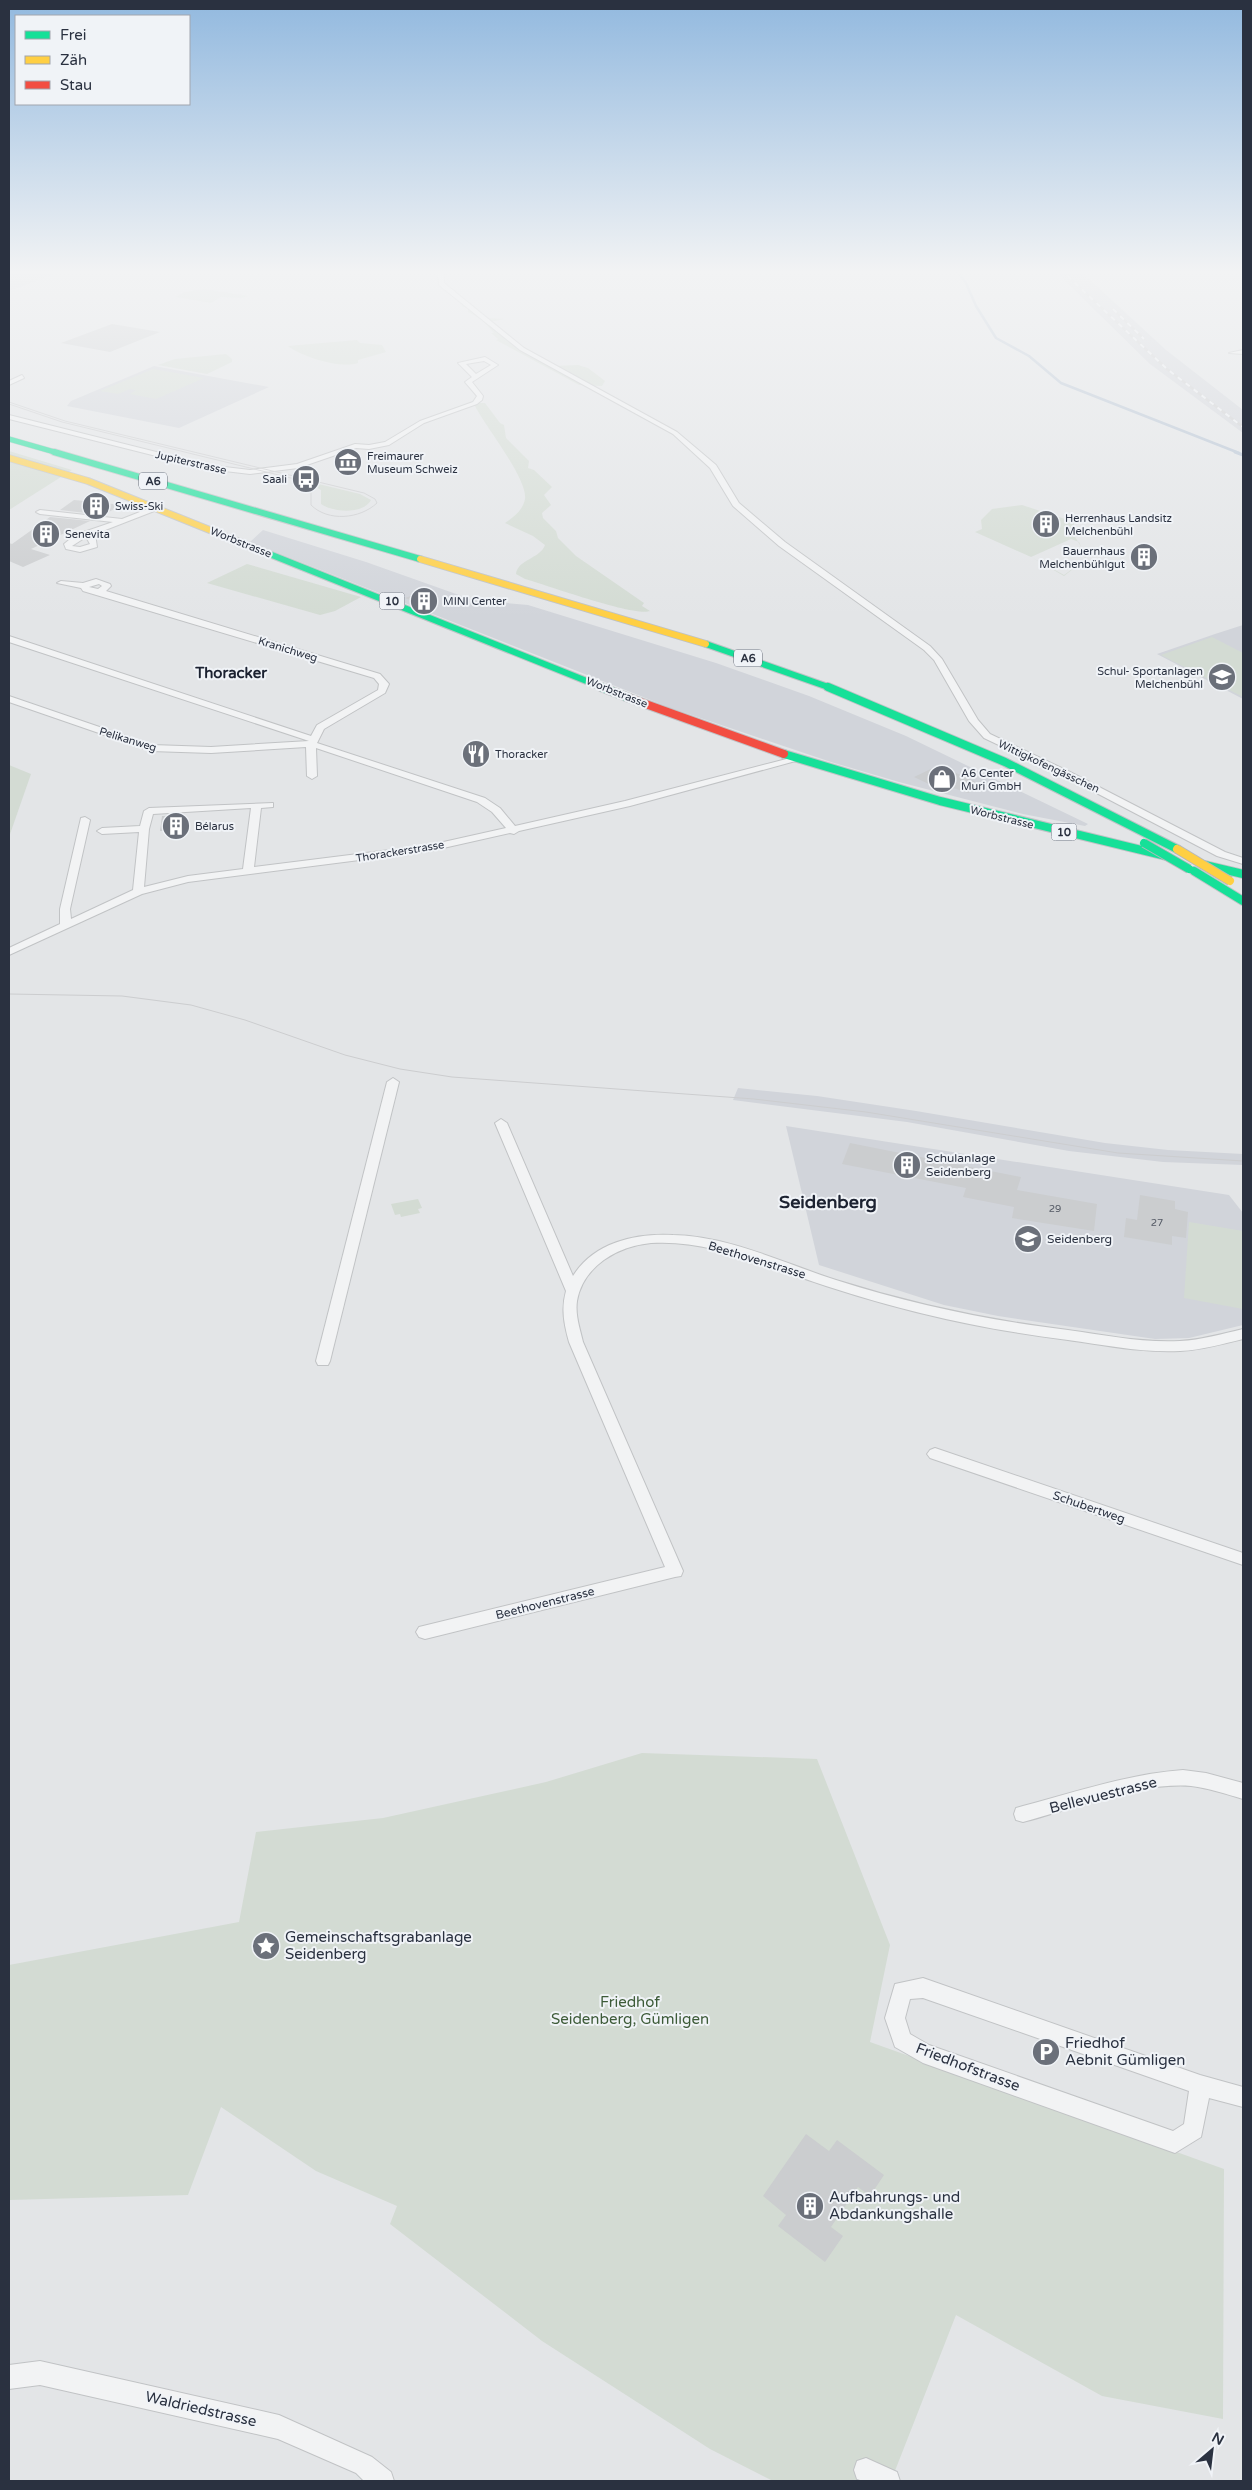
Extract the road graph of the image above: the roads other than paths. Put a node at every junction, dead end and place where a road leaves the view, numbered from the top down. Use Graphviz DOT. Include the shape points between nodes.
graph roads {
  1 [pos="471,385"];
  2 [pos="589,385"];
  3 [pos="9,417"];
  4 [pos="9,439"];
  5 [pos="9,445"];
  6 [pos="9,458"];
  7 [pos="158,508"];
  8 [pos="40,512"];
  9 [pos="122,521"];
  10 [pos="91,533"];
  11 [pos="61,583"];
  12 [pos="9,639"];
  13 [pos="9,698"];
  14 [pos="313,742"];
  15 [pos="798,759"];
  16 [pos="312,776"];
  17 [pos="261,794"];
  18 [pos="269,804"];
  19 [pos="256,805"];
  20 [pos="85,820"];
  21 [pos="144,829"];
  22 [pos="102,831"];
  23 [pos="514,831"];
  24 [pos="1243,861"];
  25 [pos="248,870"];
  26 [pos="1243,874"];
  27 [pos="1243,889"];
  28 [pos="138,892"];
  29 [pos="1243,902"];
  30 [pos="66,925"];
  31 [pos="9,952"];
  32 [pos="393,1082"];
  33 [pos="501,1123"];
  34 [pos="572,1289"];
  35 [pos="1243,1334"];
  36 [pos="323,1361"];
  37 [pos="935,1454"];
  38 [pos="1243,1559"];
  39 [pos="425,1632"];
  40 [pos="1243,1791"];
  41 [pos="1023,1814"];
  42 [pos="1200,2085"];
  43 [pos="1243,2097"];
  44 [pos="9,2377"];
  45 [pos="866,2470"];
  46 [pos="382,2481"];
  47 [pos="888,2481"];
  1 -- 3 [label="street, Jupiterstrasse" via="480,399 422,422 393,441 373,447 355,446 303,464 266,471 208,467"];
  2 -- 24 [label="street, Wittigkofengässchen" via="675,433 713,467 736,504 797,555 927,648 938,659 986,736 1221,854"];
  4 -- 27 [label="main road, A6, bridge" via="592,609 773,666 964,742 1176,849"];
  5 -- 29 [label="main road, A6, bridge" via="546,602 755,668 847,702 1045,790 1144,843"];
  6 -- 7 [label="main road, Worbstrasse / 10" via="70,474"];
  7 -- 9 [label="street"];
  7 -- 15 [label="main road, Worbstrasse / 10" via="669,713"];
  8 -- 9 [label="street"];
  9 -- 10 [label="street"];
  11 -- 14 [label="street, Kranichweg" via="84,586 104,583 107,586 100,592 380,678 384,684 382,691 320,728"];
  12 -- 14 [label="street"];
  13 -- 14 [label="street, Pelikanweg" via="151,748 173,751"];
  14 -- 16 [label="street" via="310,752"];
  14 -- 23 [label="street" via="474,797 496,810"];
  15 -- 23 [label="street, Thorackerstrasse"];
  15 -- 26 [label="main road, Worbstrasse / 10" via="1001,817"];
  17 -- 19 [label="street"];
  18 -- 19 [label="street"];
  19 -- 21 [label="street" via="150,806"];
  19 -- 25 [label="street"];
  20 -- 30 [label="street" via="65,909"];
  21 -- 22 [label="street"];
  21 -- 28 [label="street"];
  23 -- 25 [label="street, Thorackerstrasse" via="404,852"];
  25 -- 28 [label="street, Thorackerstrasse" via="188,879"];
  28 -- 30 [label="street, Thorackerstrasse"];
  30 -- 31 [label="street, Thorackerstrasse"];
  32 -- 36 [label="street"];
  33 -- 34 [label="street"];
  34 -- 35 [label="street, Beethovenstrasse" via="594,1259 609,1250 645,1240 681,1240 722,1247 901,1305 1016,1329 1161,1346 1195,1344"];
  34 -- 39 [label="street, Beethovenstrasse" via="568,1308 571,1331 675,1571"];
  37 -- 38 [label="street, Schubertweg"];
  40 -- 41 [label="street, Bellevuestrasse" via="1185,1778 1153,1781"];
  42 -- 42 [label="street, Friedhofstrasse" via="923,1988 902,1991 895,2018 902,2040 924,2053 1175,2142 1194,2130"];
  42 -- 43 [label="street, Friedhofstrasse"];
  44 -- 46 [label="street, Waldriedstrasse" via="40,2372 279,2427 364,2465"];
  45 -- 47 [label="street"];
}
